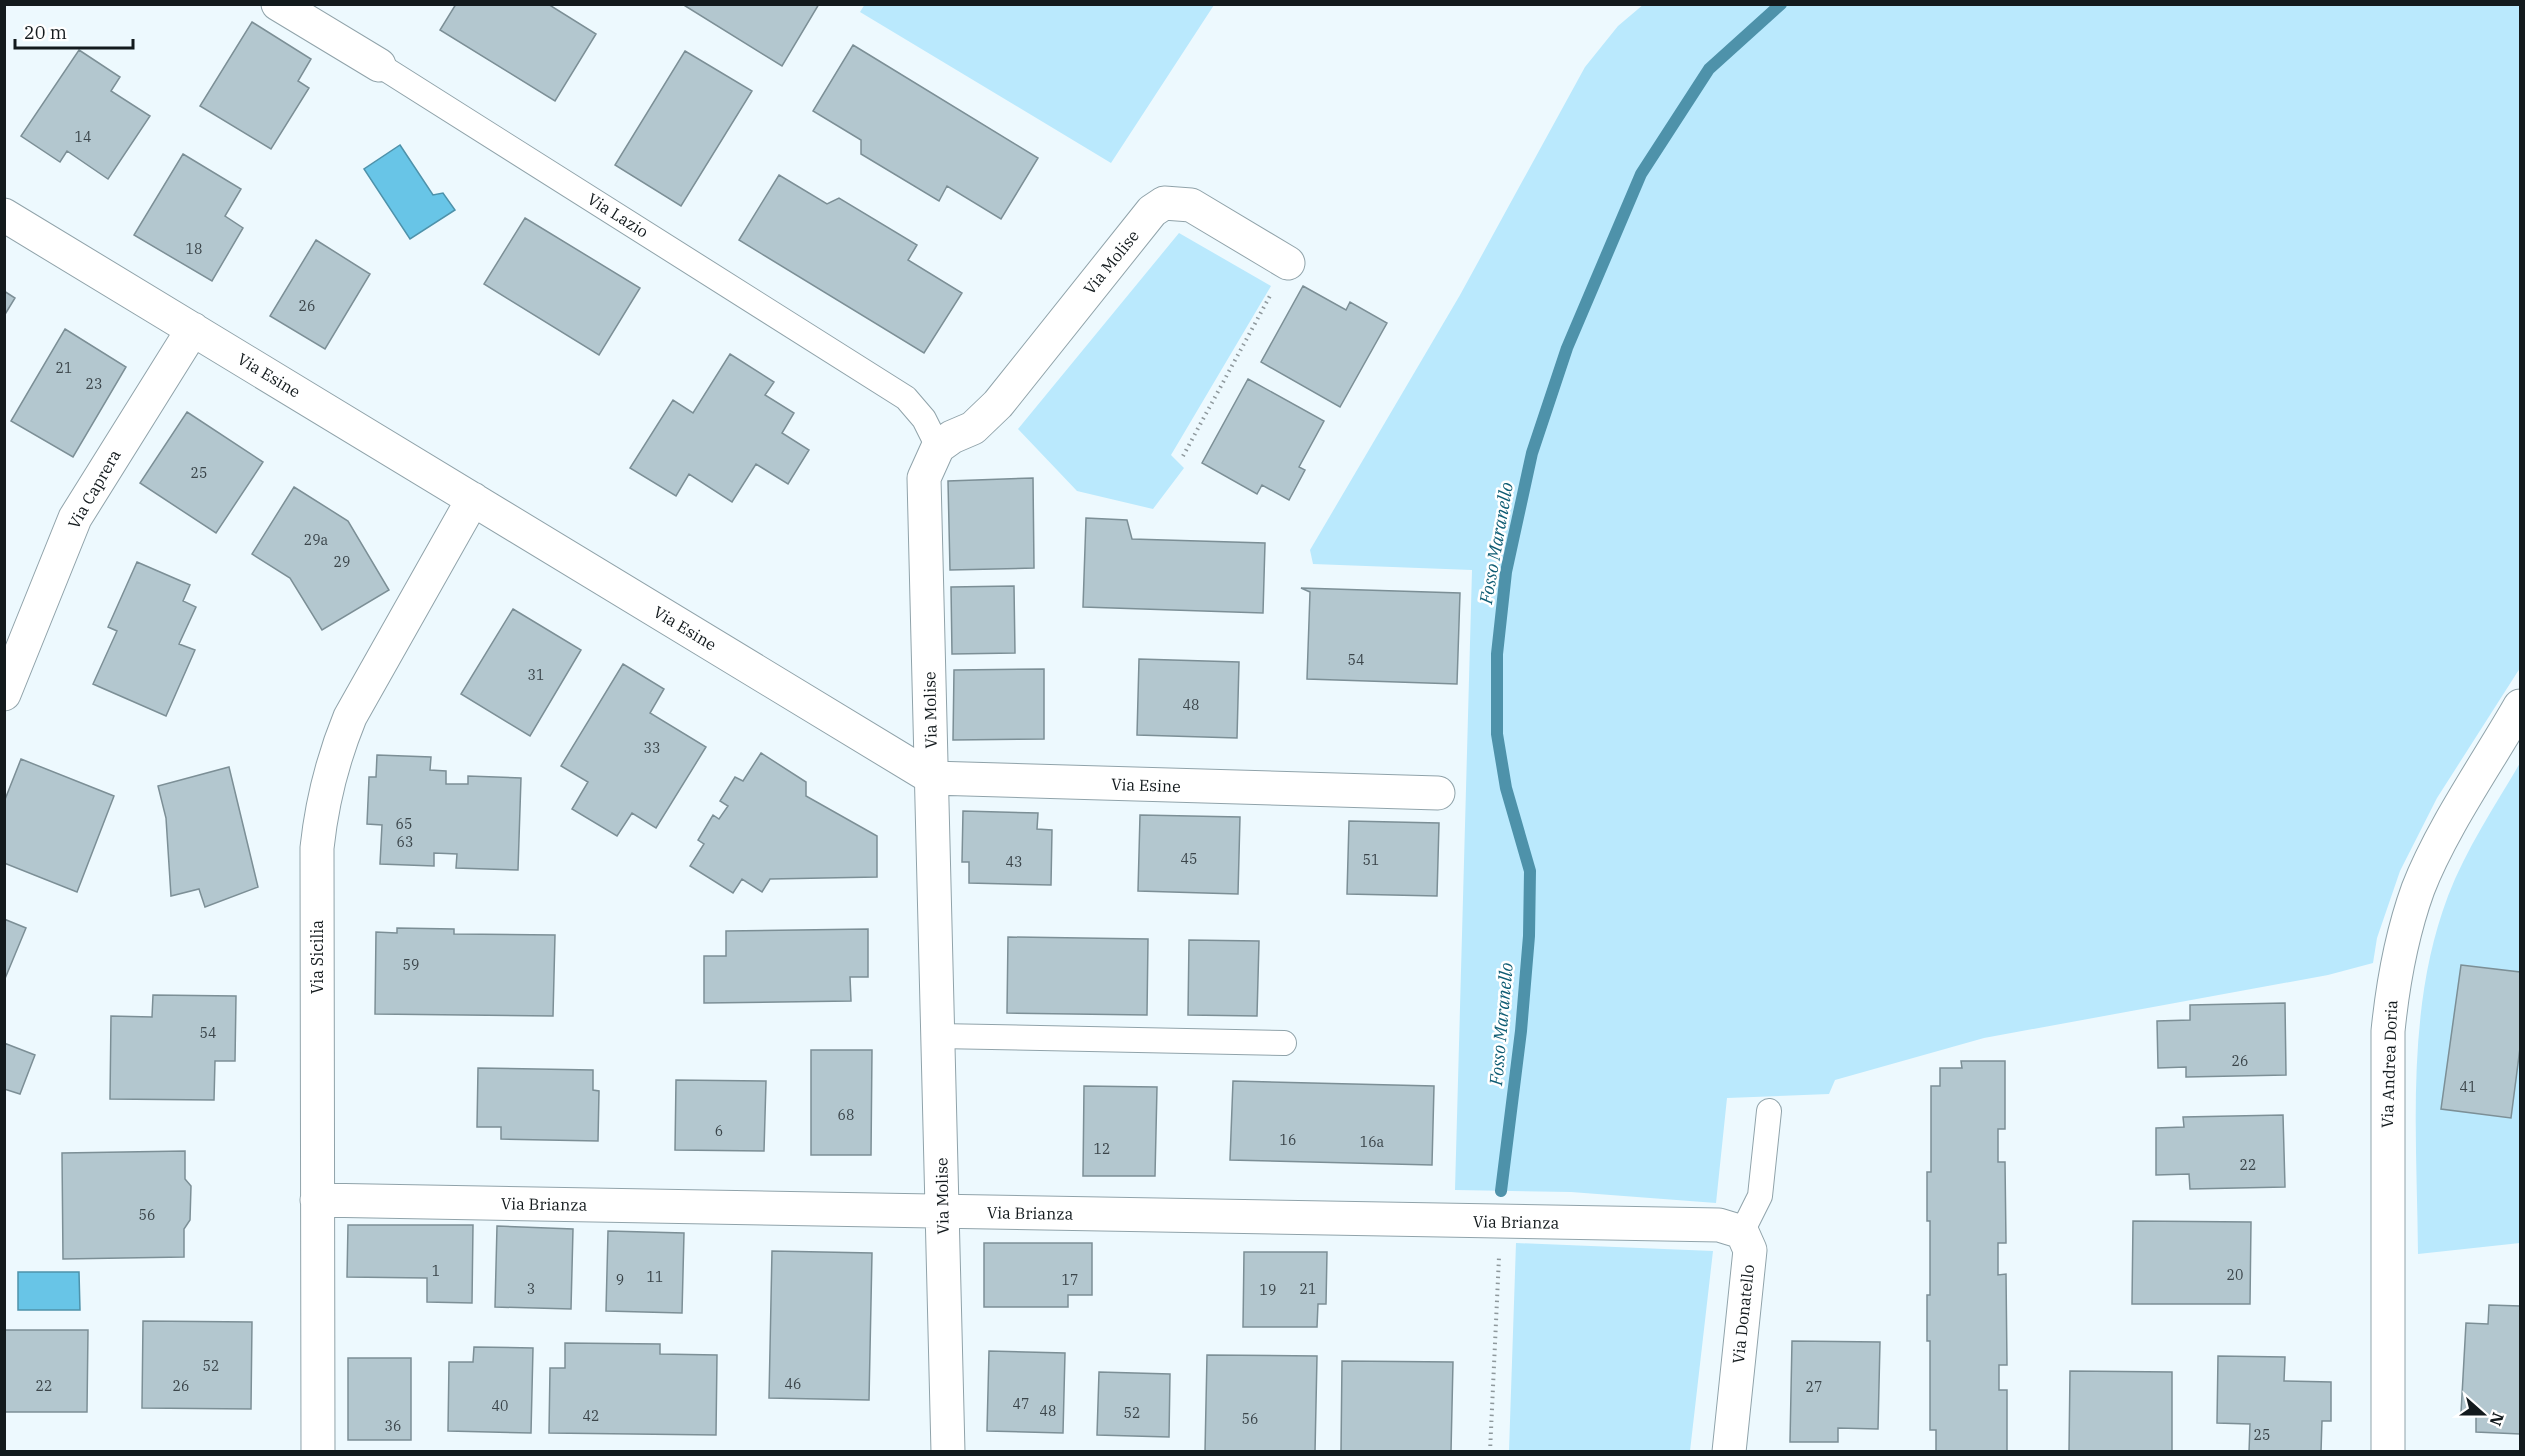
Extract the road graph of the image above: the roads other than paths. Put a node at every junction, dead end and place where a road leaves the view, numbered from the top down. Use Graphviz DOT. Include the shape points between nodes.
graph roads {
  1 [pos="278,4"];
  2 [pos="379,65"];
  3 [pos="4,214"];
  4 [pos="1288,263"];
  5 [pos="193,329"];
  6 [pos="938,447"];
  7 [pos="473,499"];
  8 [pos="4,694"];
  9 [pos="2520,706"];
  10 [pos="932,778"];
  11 [pos="1438,793"];
  12 [pos="938,1036"];
  13 [pos="1284,1043"];
  14 [pos="1769,1111"];
  15 [pos="318,1200"];
  16 [pos="942,1211"];
  17 [pos="1742,1232"];
  18 [pos="318,1452"];
  19 [pos="948,1452"];
  20 [pos="1729,1452"];
  21 [pos="2388,1452"];
  1 -- 2 [label="street, Via Lazio"];
  2 -- 6 [label="lane, Via Lazio" via="906,398 924,419"];
  3 -- 5 [label="street, Via Esine"];
  4 -- 6 [label="street, Via Molise" via="1191,205 1164,203 1152,211 998,404 974,428"];
  5 -- 7 [label="street, Via Esine"];
  5 -- 8 [label="street, Via Caprera" via="75,518"];
  6 -- 10 [label="street, Via Molise" via="924,478"];
  7 -- 10 [label="street, Via Esine"];
  7 -- 15 [label="street, Via Sicilia" via="350,717 334,754 322,800 317,848"];
  9 -- 21 [label="street, Via Andrea Doria" via="2419,887 2393,977 2388,1031"];
  10 -- 11 [label="street, Via Esine"];
  10 -- 12 [label="street, Via Molise"];
  12 -- 13 [label="lane"];
  12 -- 16 [label="street, Via Molise"];
  14 -- 17 [label="lane" via="1760,1196"];
  15 -- 16 [label="street, Via Brianza"];
  15 -- 18 [label="street, Via Sicilia"];
  16 -- 17 [label="street, Via Brianza" via="1719,1225"];
  16 -- 19 [label="street, Via Molise"];
  17 -- 20 [label="street, Via Donatello" via="1749,1250"];
}
